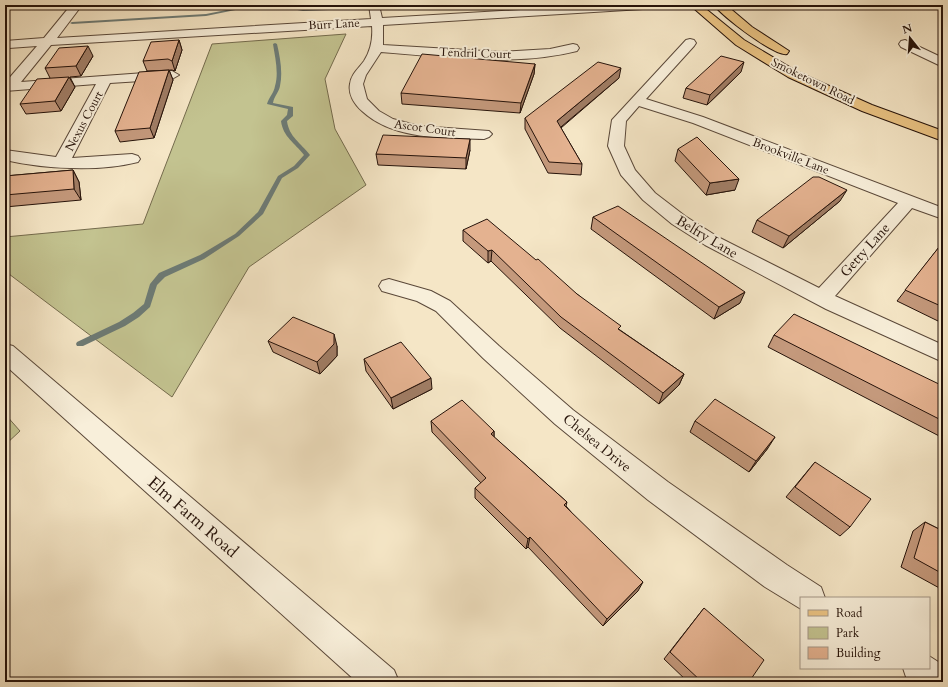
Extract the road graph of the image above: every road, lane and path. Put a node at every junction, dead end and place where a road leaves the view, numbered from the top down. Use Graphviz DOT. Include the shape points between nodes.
graph roads {
  1 [pos="77,5"];
  2 [pos="374,5"];
  3 [pos="659,5"];
  4 [pos="695,5"];
  5 [pos="719,5"];
  6 [pos="378,22"];
  7 [pos="47,42"];
  8 [pos="690,43"];
  9 [pos="8,44"];
  10 [pos="904,44"];
  11 [pos="376,48"];
  12 [pos="573,48"];
  13 [pos="796,58"];
  14 [pos="943,63"];
  15 [pos="172,75"];
  16 [pos="105,80"];
  17 [pos="8,87"];
  18 [pos="637,101"];
  19 [pos="484,134"];
  20 [pos="943,136"];
  21 [pos="5,155"];
  22 [pos="132,159"];
  23 [pos="62,162"];
  24 [pos="908,202"];
  25 [pos="943,214"];
  26 [pos="389,286"];
  27 [pos="822,298"];
  28 [pos="5,352"];
  29 [pos="943,354"];
  30 [pos="808,597"];
  31 [pos="920,669"];
  32 [pos="382,682"];
  33 [pos="940,682"];
  1 -- 7 [label="street"];
  2 -- 6 [label="street"];
  3 -- 6 [label="street, Burr Lane"];
  4 -- 20 [label="main road, Smoketown Road" via="727,33 773,63 845,98"];
  5 -- 13 [label="main road, Smoketown Road" via="753,32"];
  6 -- 7 [label="street, Burr Lane"];
  6 -- 11 [label="street"];
  7 -- 9 [label="street, Burr Lane"];
  7 -- 17 [label="street"];
  8 -- 18 [label="street, Belfry Lane"];
  10 -- 14 [label="street"];
  11 -- 12 [label="street, Tendril Court" via="513,55"];
  11 -- 19 [label="street, Ascot Court" via="360,73 357,83 361,101 368,110 399,126"];
  15 -- 16 [label="street, Nexus Court"];
  16 -- 17 [label="street, Nexus Court"];
  16 -- 23 [label="street, Nexus Court"];
  18 -- 24 [label="street, Brookville Lane" via="698,120"];
  18 -- 27 [label="street, Belfry Lane" via="619,120 614,141 617,153 627,171 642,190 695,231 732,253"];
  21 -- 23 [label="street, Nexus Court"];
  22 -- 23 [label="street, Nexus Court"];
  24 -- 25 [label="street, Brookville Lane"];
  24 -- 27 [label="street, Getty Lane"];
  26 -- 30 [label="street, Chelsea Drive" via="424,296 443,306 502,362 658,491"];
  27 -- 29 [label="street, Belfry Lane"];
  28 -- 32 [label="street, Elm Farm Road"];
  31 -- 33 [label="street"];
}
